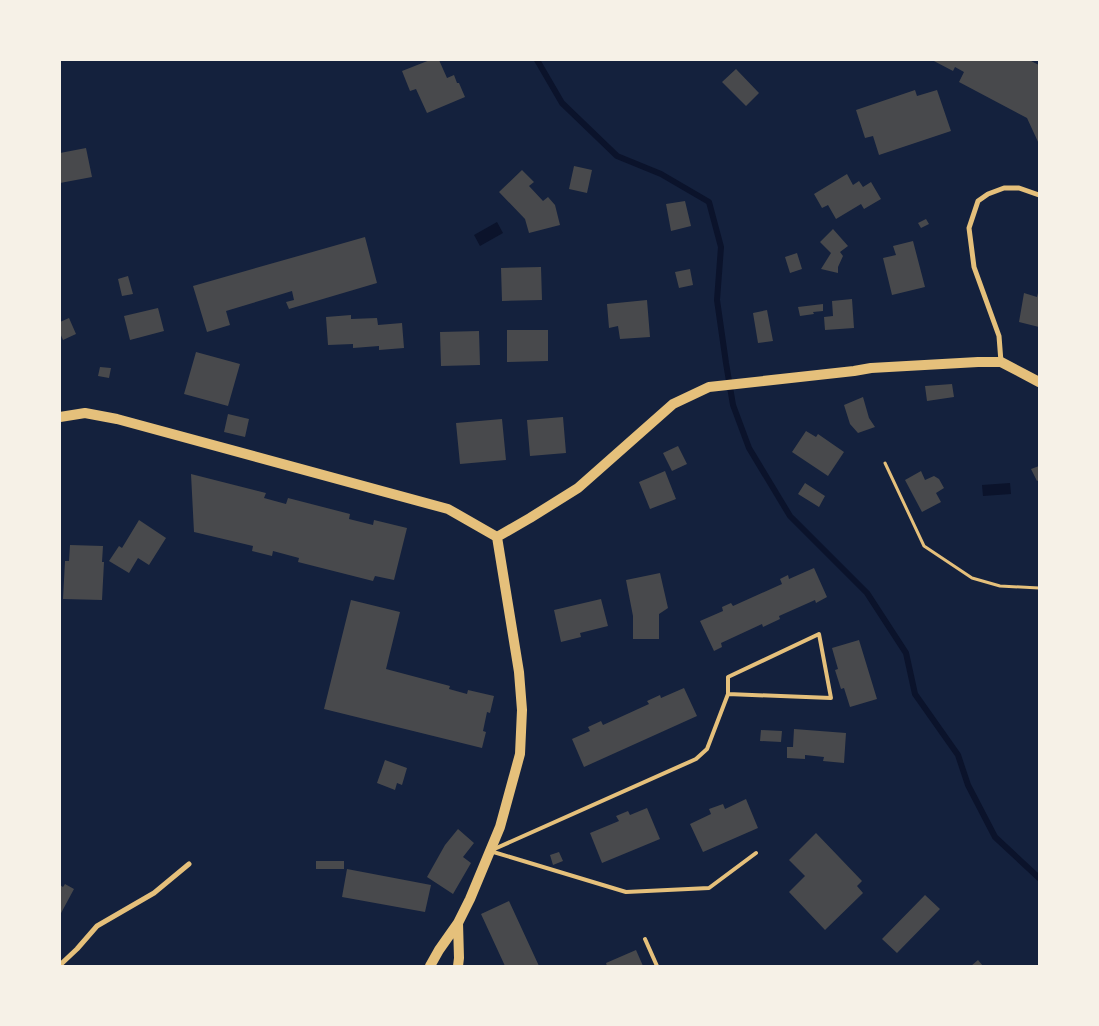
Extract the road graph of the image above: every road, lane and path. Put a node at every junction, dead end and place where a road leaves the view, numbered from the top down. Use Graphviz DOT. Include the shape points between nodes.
graph roads {
  1 [pos="1039,196"];
  2 [pos="1001,362"];
  3 [pos="1039,382"];
  4 [pos="60,417"];
  5 [pos="885,463"];
  6 [pos="497,537"];
  7 [pos="1039,588"];
  8 [pos="728,694"];
  9 [pos="490,851"];
  10 [pos="756,853"];
  11 [pos="189,864"];
  12 [pos="458,923"];
  13 [pos="645,939"];
  14 [pos="60,965"];
  15 [pos="430,966"];
  16 [pos="458,966"];
  17 [pos="657,966"];
  1 -- 2 [label="street" via="1019,188 1004,188 988,194 978,201 969,228 974,267 999,336"];
  2 -- 3 [label="main road"];
  2 -- 6 [label="main road" via="871,368 710,387 673,404 578,488"];
  4 -- 6 [label="main road" via="85,413 117,419 448,509"];
  5 -- 7 [label="path" via="924,546 972,578 1000,586"];
  6 -- 9 [label="main road" via="522,710 520,754 500,828"];
  8 -- 8 [label="lane" via="831,698 819,634 728,678"];
  8 -- 9 [label="lane" via="707,749 696,759"];
  9 -- 10 [label="lane" via="626,892 709,888"];
  9 -- 12 [label="main road"];
  11 -- 14 [label="street" via="154,893 97,926"];
  12 -- 15 [label="main road"];
  12 -- 16 [label="main road"];
  13 -- 17 [label="lane"];
}
